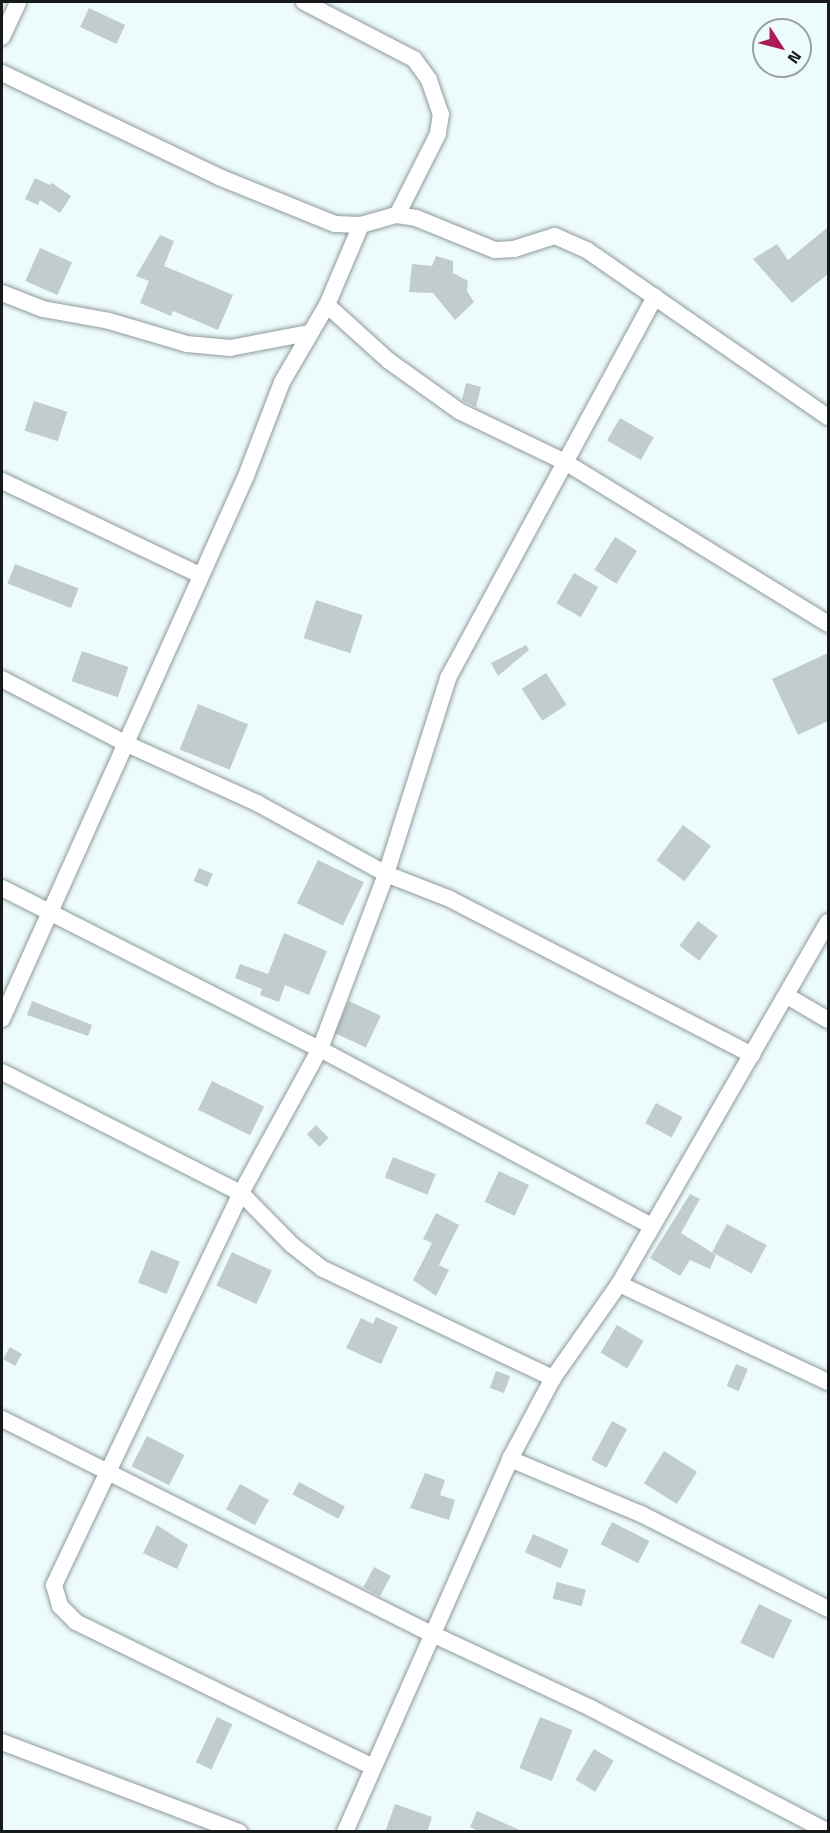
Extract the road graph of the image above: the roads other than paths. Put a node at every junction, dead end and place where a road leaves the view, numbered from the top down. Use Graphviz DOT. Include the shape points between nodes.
graph roads {
  1 [pos="18,2"];
  2 [pos="304,2"];
  3 [pos="2,38"];
  4 [pos="2,73"];
  5 [pos="397,214"];
  6 [pos="361,225"];
  7 [pos="2,293"];
  8 [pos="655,296"];
  9 [pos="327,304"];
  10 [pos="309,333"];
  11 [pos="827,413"];
  12 [pos="565,462"];
  13 [pos="2,481"];
  14 [pos="200,575"];
  15 [pos="828,624"];
  16 [pos="2,679"];
  17 [pos="127,744"];
  18 [pos="386,874"];
  19 [pos="2,888"];
  20 [pos="52,913"];
  21 [pos="828,922"];
  22 [pos="787,996"];
  23 [pos="2,1019"];
  24 [pos="828,1020"];
  25 [pos="320,1049"];
  26 [pos="752,1055"];
  27 [pos="2,1072"];
  28 [pos="241,1193"];
  29 [pos="652,1226"];
  30 [pos="619,1284"];
  31 [pos="553,1378"];
  32 [pos="828,1382"];
  33 [pos="2,1419"];
  34 [pos="510,1459"];
  35 [pos="106,1473"];
  36 [pos="828,1609"];
  37 [pos="432,1634"];
  38 [pos="2,1742"];
  39 [pos="373,1767"];
  40 [pos="239,1832"];
  41 [pos="345,1832"];
  42 [pos="828,1832"];
  1 -- 3 [label="street"];
  2 -- 5 [label="street" via="414,59 429,80 441,114 438,134"];
  4 -- 6 [label="street" via="219,177 335,224"];
  5 -- 6 [label="street"];
  5 -- 8 [label="street" via="495,250 514,249 555,236 588,251"];
  6 -- 9 [label="street"];
  7 -- 10 [label="street" via="43,309 109,321 187,344 230,348"];
  8 -- 11 [label="street"];
  8 -- 12 [label="street"];
  9 -- 10 [label="street"];
  9 -- 12 [label="street" via="389,362 459,411"];
  10 -- 14 [label="street" via="282,382 246,476"];
  12 -- 15 [label="street"];
  12 -- 18 [label="street" via="448,678"];
  13 -- 14 [label="street"];
  14 -- 17 [label="street"];
  16 -- 17 [label="street"];
  17 -- 18 [label="street" via="257,803"];
  17 -- 20 [label="street"];
  18 -- 25 [label="street"];
  18 -- 26 [label="street" via="450,898"];
  19 -- 20 [label="street"];
  20 -- 23 [label="street"];
  20 -- 25 [label="street"];
  21 -- 22 [label="street"];
  22 -- 24 [label="street"];
  22 -- 26 [label="street"];
  25 -- 28 [label="street"];
  25 -- 29 [label="street"];
  26 -- 29 [label="street"];
  27 -- 28 [label="street"];
  28 -- 31 [label="street" via="292,1245 323,1269"];
  28 -- 35 [label="street"];
  29 -- 30 [label="street"];
  30 -- 31 [label="street"];
  30 -- 32 [label="street"];
  31 -- 34 [label="street"];
  33 -- 35 [label="street"];
  34 -- 36 [label="street" via="641,1514"];
  34 -- 37 [label="street"];
  35 -- 37 [label="street"];
  35 -- 39 [label="street" via="56,1574 56,1596 67,1615"];
  37 -- 39 [label="street"];
  37 -- 42 [label="street" via="591,1708"];
  38 -- 40 [label="street"];
  39 -- 41 [label="street"];
}
